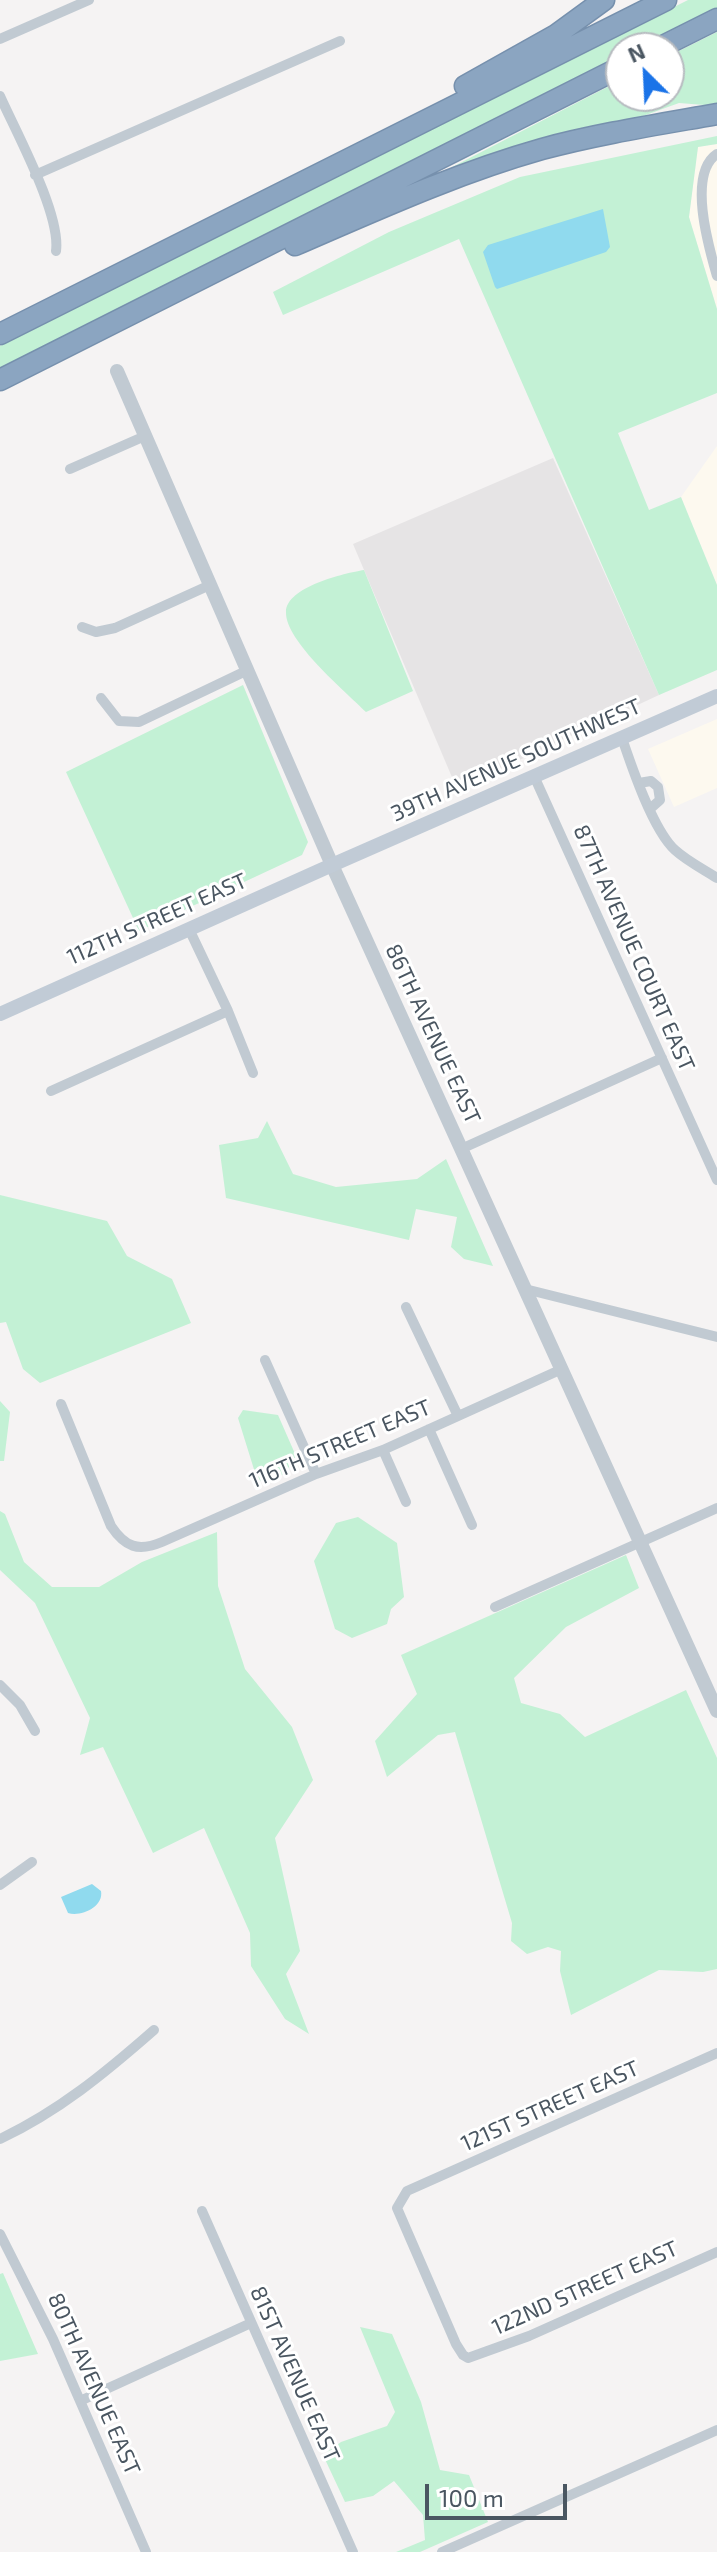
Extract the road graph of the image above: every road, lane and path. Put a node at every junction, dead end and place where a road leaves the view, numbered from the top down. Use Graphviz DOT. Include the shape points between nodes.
graph roads {
  1 [pos="89,0"];
  2 [pos="604,0"];
  3 [pos="666,0"];
  4 [pos="717,19"];
  5 [pos="685,35"];
  6 [pos="0,39"];
  7 [pos="340,41"];
  8 [pos="605,75"];
  9 [pos="0,96"];
  10 [pos="3,112"];
  11 [pos="717,114"];
  12 [pos="717,154"];
  13 [pos="35,175"];
  14 [pos="207,229"];
  15 [pos="56,251"];
  16 [pos="717,276"];
  17 [pos="0,334"];
  18 [pos="79,340"];
  19 [pos="117,371"];
  20 [pos="0,380"];
  21 [pos="145,436"];
  22 [pos="70,469"];
  23 [pos="210,585"];
  24 [pos="82,627"];
  25 [pos="248,670"];
  26 [pos="717,696"];
  27 [pos="101,698"];
  28 [pos="622,738"];
  29 [pos="534,776"];
  30 [pos="332,865"];
  31 [pos="717,878"];
  32 [pos="189,929"];
  33 [pos="228,1011"];
  34 [pos="0,1014"];
  35 [pos="662,1058"];
  36 [pos="253,1073"];
  37 [pos="51,1091"];
  38 [pos="461,1149"];
  39 [pos="717,1180"];
  40 [pos="525,1289"];
  41 [pos="406,1307"];
  42 [pos="717,1337"];
  43 [pos="265,1360"];
  44 [pos="562,1369"];
  45 [pos="61,1404"];
  46 [pos="458,1416"];
  47 [pos="429,1429"];
  48 [pos="383,1450"];
  49 [pos="316,1474"];
  50 [pos="406,1502"];
  51 [pos="717,1508"];
  52 [pos="472,1525"];
  53 [pos="640,1541"];
  54 [pos="495,1607"];
  55 [pos="0,1685"];
  56 [pos="715,1701"];
  57 [pos="35,1731"];
  58 [pos="32,1862"];
  59 [pos="0,1885"];
  60 [pos="154,2030"];
  61 [pos="717,2053"];
  62 [pos="0,2139"];
  63 [pos="202,2211"];
  64 [pos="0,2234"];
  65 [pos="717,2252"];
  66 [pos="251,2323"];
  67 [pos="468,2358"];
  68 [pos="80,2401"];
  69 [pos="717,2430"];
  70 [pos="146,2552"];
  71 [pos="353,2552"];
  72 [pos="442,2552"];
  1 -- 6 [label="street"];
  2 -- 14 [label="highway" via="556,35"];
  3 -- 14 [label="highway"];
  4 -- 5 [label="highway"];
  7 -- 13 [label="street"];
  8 -- 18 [label="highway"];
  9 -- 10 [label="street"];
  10 -- 13 [label="street"];
  11 -- 18 [label="highway" via="546,148 473,171"];
  12 -- 16 [label="street" via="707,163 701,216"];
  13 -- 15 [label="street" via="55,228"];
  14 -- 17 [label="highway"];
  18 -- 20 [label="highway"];
  19 -- 21 [label="street, 86TH AVENUE EAST"];
  21 -- 22 [label="street"];
  21 -- 23 [label="street, 86TH AVENUE EAST"];
  23 -- 24 [label="street" via="115,628 96,632"];
  23 -- 25 [label="street, 86TH AVENUE EAST"];
  25 -- 27 [label="street" via="139,722 119,721"];
  25 -- 30 [label="street, 86TH AVENUE EAST"];
  26 -- 28 [label="main road, 39TH AVENUE SOUTHWEST"];
  28 -- 29 [label="main road, 39TH AVENUE SOUTHWEST"];
  28 -- 31 [label="street" via="674,850"];
  29 -- 30 [label="main road, 39TH AVENUE SOUTHWEST"];
  29 -- 35 [label="street, 87TH AVENUE COURT EAST"];
  30 -- 32 [label="main road, 112TH STREET EAST"];
  30 -- 38 [label="street, 86TH AVENUE EAST"];
  32 -- 33 [label="street"];
  32 -- 34 [label="main road, 112TH STREET EAST"];
  33 -- 36 [label="street"];
  33 -- 37 [label="street"];
  35 -- 38 [label="street"];
  35 -- 39 [label="street, 87TH AVENUE COURT EAST"];
  38 -- 40 [label="street, 86TH AVENUE EAST"];
  40 -- 42 [label="street"];
  40 -- 44 [label="street, 86TH AVENUE EAST"];
  41 -- 46 [label="street"];
  43 -- 49 [label="street"];
  44 -- 46 [label="street, 116TH STREET EAST"];
  44 -- 53 [label="street, 86TH AVENUE EAST"];
  45 -- 49 [label="street, 116TH STREET EAST" via="111,1526 133,1548 150,1547"];
  46 -- 47 [label="street, 116TH STREET EAST"];
  47 -- 48 [label="street, 116TH STREET EAST"];
  47 -- 52 [label="street"];
  48 -- 49 [label="street, 116TH STREET EAST"];
  48 -- 50 [label="street"];
  51 -- 53 [label="street"];
  53 -- 54 [label="street"];
  53 -- 56 [label="street, 86TH AVENUE EAST"];
  55 -- 57 [label="street"];
  58 -- 59 [label="street"];
  60 -- 62 [label="street" via="65,2103"];
  61 -- 67 [label="street, 121ST STREET EAST" via="400,2198 398,2212 456,2344"];
  63 -- 66 [label="street, 81ST AVENUE EAST"];
  64 -- 68 [label="street, 80TH AVENUE EAST"];
  65 -- 67 [label="street, 122ND STREET EAST"];
  66 -- 68 [label="street"];
  66 -- 71 [label="street, 81ST AVENUE EAST"];
  68 -- 70 [label="street, 80TH AVENUE EAST"];
  69 -- 72 [label="street"];
}
